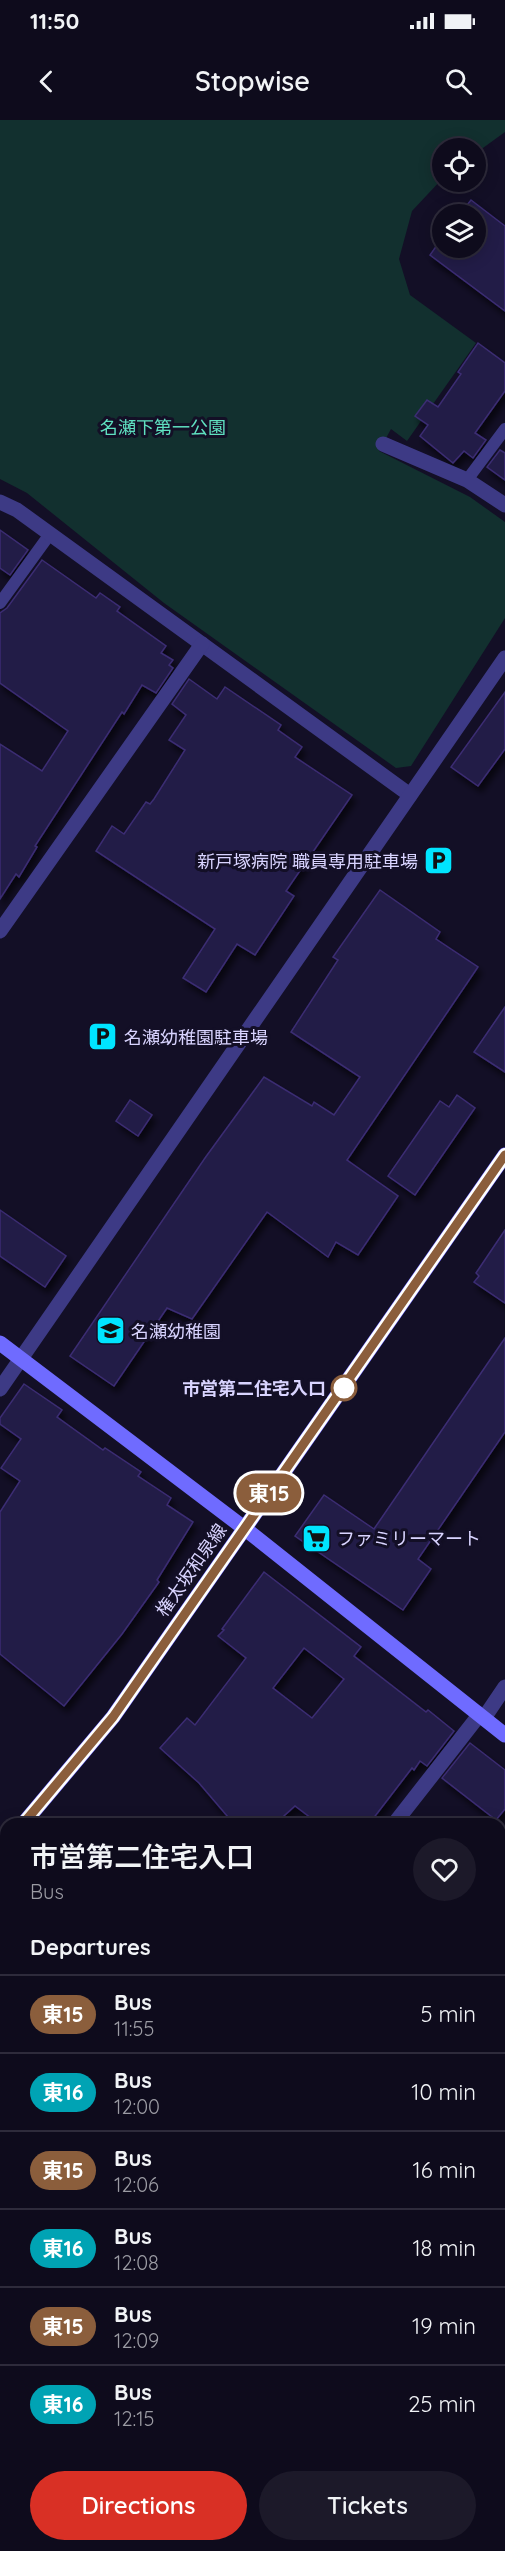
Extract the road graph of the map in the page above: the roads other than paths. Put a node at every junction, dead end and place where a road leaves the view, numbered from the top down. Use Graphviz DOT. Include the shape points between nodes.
graph roads {
  1 [pos="505,429"];
  2 [pos="382,444"];
  3 [pos="467,480"];
  4 [pos="0,502"];
  5 [pos="505,505"];
  6 [pos="50,534"];
  7 [pos="0,603"];
  8 [pos="202,644"];
  9 [pos="505,658"];
  10 [pos="410,795"];
  11 [pos="0,931"];
  12 [pos="505,1155"];
  13 [pos="0,1343"];
  14 [pos="21,1359"];
  15 [pos="0,1389"];
  16 [pos="244,1528"];
  17 [pos="505,1687"];
  18 [pos="482,1716"];
  19 [pos="505,1735"];
  20 [pos="28,1818"];
  21 [pos="399,1818"];
  1 -- 3 [label="lane"];
  2 -- 3 [label="street"];
  3 -- 5 [label="street"];
  4 -- 6 [label="street"];
  6 -- 7 [label="lane"];
  6 -- 8 [label="street"];
  8 -- 10 [label="street"];
  8 -- 11 [label="street"];
  9 -- 10 [label="street"];
  10 -- 14 [label="street"];
  12 -- 16 [label="street, 権太坂和泉線"];
  13 -- 14 [label="street"];
  14 -- 15 [label="street"];
  14 -- 16 [label="street"];
  16 -- 18 [label="street"];
  16 -- 20 [label="street, 権太坂和泉線" via="113,1717"];
  17 -- 18 [label="street"];
  18 -- 19 [label="street"];
  18 -- 21 [label="street"];
}
